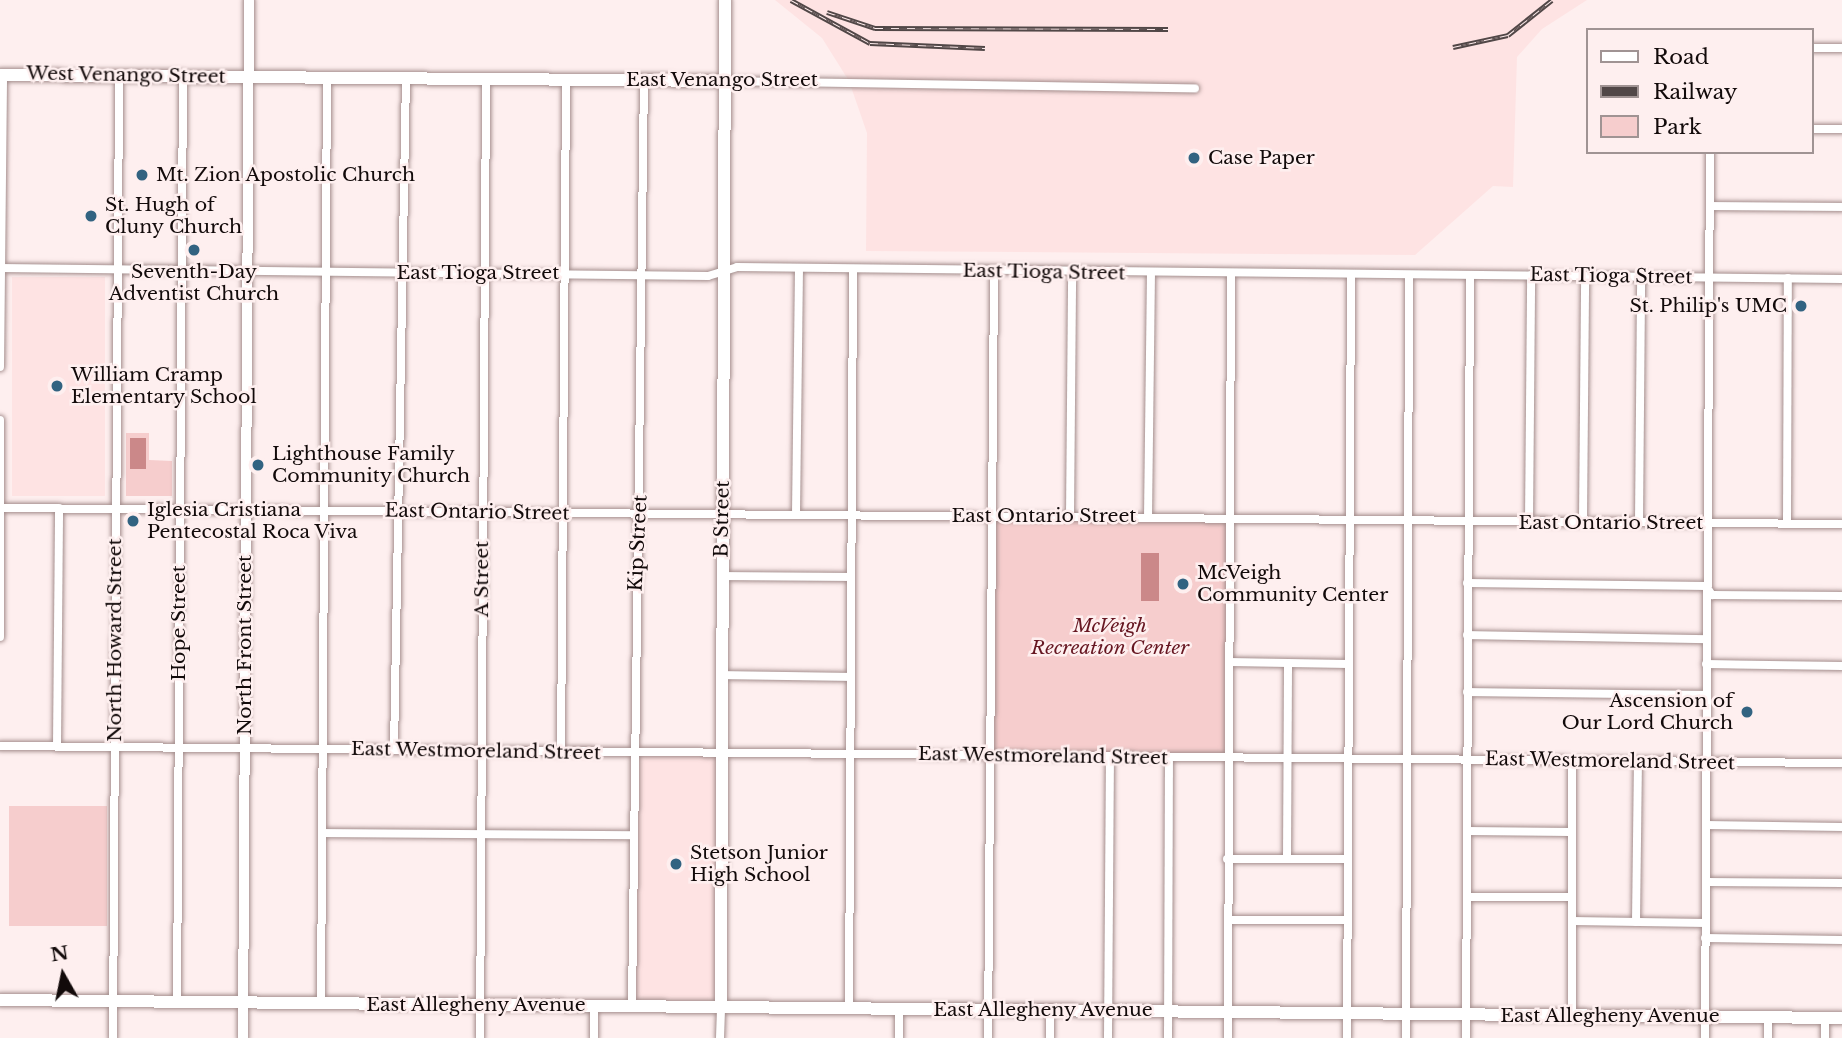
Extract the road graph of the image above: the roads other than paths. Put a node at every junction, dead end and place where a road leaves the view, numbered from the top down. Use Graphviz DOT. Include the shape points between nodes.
graph roads {
  1 [pos="249,0"];
  2 [pos="725,0"];
  3 [pos="1814,48"];
  4 [pos="1842,48"];
  5 [pos="2,75"];
  6 [pos="119,75"];
  7 [pos="183,76"];
  8 [pos="249,77"];
  9 [pos="327,77"];
  10 [pos="406,78"];
  11 [pos="486,78"];
  12 [pos="566,79"];
  13 [pos="644,80"];
  14 [pos="724,81"];
  15 [pos="1195,88"];
  16 [pos="1814,129"];
  17 [pos="1842,129"];
  18 [pos="1,149"];
  19 [pos="1710,154"];
  20 [pos="1710,206"];
  21 [pos="1842,207"];
  22 [pos="1,268"];
  23 [pos="118,269"];
  24 [pos="181,269"];
  25 [pos="799,269"];
  26 [pos="853,269"];
  27 [pos="248,271"];
  28 [pos="994,271"];
  29 [pos="325,272"];
  30 [pos="404,272"];
  31 [pos="724,272"];
  32 [pos="1072,272"];
  33 [pos="485,273"];
  34 [pos="1150,273"];
  35 [pos="565,274"];
  36 [pos="643,274"];
  37 [pos="1231,274"];
  38 [pos="1350,274"];
  39 [pos="1409,275"];
  40 [pos="1470,275"];
  41 [pos="1531,275"];
  42 [pos="1585,276"];
  43 [pos="1641,277"];
  44 [pos="1708,277"];
  45 [pos="1788,278"];
  46 [pos="1842,279"];
  47 [pos="0,367"];
  48 [pos="0,420"];
  49 [pos="1,508"];
  50 [pos="59,508"];
  51 [pos="116,508"];
  52 [pos="180,509"];
  53 [pos="246,510"];
  54 [pos="324,510"];
  55 [pos="398,511"];
  56 [pos="483,512"];
  57 [pos="564,513"];
  58 [pos="638,513"];
  59 [pos="723,514"];
  60 [pos="796,514"];
  61 [pos="853,515"];
  62 [pos="991,517"];
  63 [pos="1070,517"];
  64 [pos="1148,517"];
  65 [pos="1230,518"];
  66 [pos="1349,520"];
  67 [pos="1408,520"];
  68 [pos="1467,522"];
  69 [pos="1529,522"];
  70 [pos="1584,522"];
  71 [pos="1639,522"];
  72 [pos="1709,523"];
  73 [pos="1787,523"];
  74 [pos="1842,524"];
  75 [pos="0,576"];
  76 [pos="721,576"];
  77 [pos="850,578"];
  78 [pos="1467,583"];
  79 [pos="1706,586"];
  80 [pos="1842,596"];
  81 [pos="1467,635"];
  82 [pos="0,636"];
  83 [pos="1706,639"];
  84 [pos="1229,663"];
  85 [pos="1288,663"];
  86 [pos="1348,664"];
  87 [pos="1706,664"];
  88 [pos="1842,666"];
  89 [pos="721,675"];
  90 [pos="851,677"];
  91 [pos="1467,692"];
  92 [pos="1706,695"];
  93 [pos="0,746"];
  94 [pos="57,746"];
  95 [pos="114,747"];
  96 [pos="180,747"];
  97 [pos="245,748"];
  98 [pos="322,749"];
  99 [pos="394,750"];
  100 [pos="481,751"];
  101 [pos="561,752"];
  102 [pos="634,752"];
  103 [pos="720,753"];
  104 [pos="850,754"];
  105 [pos="990,755"];
  106 [pos="1110,757"];
  107 [pos="1169,757"];
  108 [pos="1228,758"];
  109 [pos="1348,758"];
  110 [pos="1407,758"];
  111 [pos="1289,759"];
  112 [pos="1467,759"];
  113 [pos="1572,761"];
  114 [pos="1638,761"];
  115 [pos="1705,761"];
  116 [pos="1842,763"];
  117 [pos="1706,825"];
  118 [pos="1842,827"];
  119 [pos="1467,831"];
  120 [pos="1571,832"];
  121 [pos="322,833"];
  122 [pos="481,833"];
  123 [pos="632,835"];
  124 [pos="1227,859"];
  125 [pos="1287,859"];
  126 [pos="1346,859"];
  127 [pos="1706,882"];
  128 [pos="1842,883"];
  129 [pos="1467,897"];
  130 [pos="1572,897"];
  131 [pos="1227,920"];
  132 [pos="1346,920"];
  133 [pos="1572,921"];
  134 [pos="1636,922"];
  135 [pos="1706,923"];
  136 [pos="1705,938"];
  137 [pos="1842,940"];
  138 [pos="0,1000"];
  139 [pos="113,1002"];
  140 [pos="177,1002"];
  141 [pos="243,1003"];
  142 [pos="321,1003"];
  143 [pos="480,1005"];
  144 [pos="594,1006"];
  145 [pos="632,1006"];
  146 [pos="721,1007"];
  147 [pos="849,1009"];
  148 [pos="899,1009"];
  149 [pos="988,1010"];
  150 [pos="1050,1011"];
  151 [pos="1108,1011"];
  152 [pos="1168,1011"];
  153 [pos="1228,1012"];
  154 [pos="1347,1012"];
  155 [pos="1406,1012"];
  156 [pos="1466,1014"];
  157 [pos="1572,1015"];
  158 [pos="1706,1016"];
  159 [pos="1768,1017"];
  160 [pos="1825,1017"];
  161 [pos="1842,1017"];
  162 [pos="113,1038"];
  163 [pos="243,1038"];
  164 [pos="480,1038"];
  165 [pos="594,1038"];
  166 [pos="720,1038"];
  167 [pos="899,1038"];
  168 [pos="988,1038"];
  169 [pos="1050,1038"];
  170 [pos="1108,1038"];
  171 [pos="1168,1038"];
  172 [pos="1228,1038"];
  173 [pos="1347,1038"];
  174 [pos="1406,1038"];
  175 [pos="1466,1038"];
  176 [pos="1705,1038"];
  177 [pos="1768,1038"];
  178 [pos="1825,1038"];
  1 -- 8 [label="street, North Front Street"];
  2 -- 14 [label="main road, B Street"];
  3 -- 4 [label="street"];
  5 -- 6 [label="main road, West Venango Street"];
  5 -- 18 [label="street"];
  6 -- 7 [label="main road, West Venango Street"];
  6 -- 23 [label="street, North Howard Street"];
  7 -- 8 [label="main road, West Venango Street"];
  7 -- 24 [label="street, Hope Street"];
  8 -- 9 [label="main road, East Venango Street"];
  8 -- 27 [label="street, North Front Street"];
  9 -- 10 [label="main road, East Venango Street"];
  9 -- 29 [label="street"];
  10 -- 11 [label="main road, East Venango Street"];
  10 -- 30 [label="street"];
  11 -- 12 [label="main road, East Venango Street"];
  11 -- 33 [label="street, A Street"];
  12 -- 13 [label="main road, East Venango Street"];
  12 -- 35 [label="street"];
  13 -- 14 [label="main road, East Venango Street"];
  13 -- 36 [label="street, Kip Street"];
  14 -- 15 [label="street, East Venango Street"];
  14 -- 31 [label="main road, B Street"];
  16 -- 17 [label="street"];
  18 -- 22 [label="street"];
  19 -- 20 [label="street"];
  20 -- 21 [label="street"];
  20 -- 44 [label="street"];
  22 -- 23 [label="street, East Tioga Street"];
  22 -- 47 [label="street"];
  23 -- 24 [label="street, East Tioga Street"];
  23 -- 51 [label="street, North Howard Street"];
  24 -- 27 [label="street, East Tioga Street"];
  24 -- 52 [label="street, Hope Street"];
  25 -- 26 [label="street, East Tioga Street"];
  25 -- 31 [label="street, East Tioga Street"];
  25 -- 60 [label="street"];
  26 -- 28 [label="street, East Tioga Street"];
  26 -- 61 [label="street"];
  27 -- 29 [label="street, East Tioga Street"];
  27 -- 53 [label="street, North Front Street"];
  28 -- 32 [label="street, East Tioga Street"];
  28 -- 62 [label="street"];
  29 -- 30 [label="street, East Tioga Street"];
  29 -- 54 [label="street"];
  30 -- 33 [label="street, East Tioga Street"];
  30 -- 55 [label="street"];
  31 -- 36 [label="street, East Tioga Street"];
  31 -- 59 [label="main road, B Street"];
  32 -- 34 [label="street, East Tioga Street"];
  32 -- 63 [label="street"];
  33 -- 35 [label="street, East Tioga Street"];
  33 -- 56 [label="street, A Street"];
  34 -- 37 [label="street, East Tioga Street"];
  34 -- 64 [label="street"];
  35 -- 36 [label="street, East Tioga Street"];
  35 -- 57 [label="street"];
  36 -- 58 [label="street, Kip Street"];
  37 -- 38 [label="street, East Tioga Street"];
  37 -- 65 [label="street"];
  38 -- 39 [label="street, East Tioga Street"];
  38 -- 66 [label="street"];
  39 -- 40 [label="street, East Tioga Street"];
  39 -- 67 [label="street"];
  40 -- 41 [label="street, East Tioga Street"];
  40 -- 68 [label="street"];
  41 -- 42 [label="street, East Tioga Street"];
  41 -- 69 [label="street"];
  42 -- 43 [label="street, East Tioga Street"];
  42 -- 70 [label="street"];
  43 -- 44 [label="street, East Tioga Street"];
  43 -- 71 [label="street"];
  44 -- 45 [label="street, East Tioga Street"];
  44 -- 72 [label="street"];
  45 -- 46 [label="street, East Tioga Street"];
  45 -- 73 [label="street"];
  48 -- 49 [label="street"];
  49 -- 50 [label="street, East Ontario Street"];
  49 -- 75 [label="street"];
  50 -- 51 [label="street, East Ontario Street"];
  50 -- 94 [label="street"];
  51 -- 52 [label="street, East Ontario Street"];
  51 -- 95 [label="street, North Howard Street"];
  52 -- 53 [label="street, East Ontario Street"];
  52 -- 96 [label="street, Hope Street"];
  53 -- 54 [label="street, East Ontario Street"];
  53 -- 97 [label="street, North Front Street"];
  54 -- 55 [label="street, East Ontario Street"];
  54 -- 98 [label="street"];
  55 -- 56 [label="street, East Ontario Street"];
  55 -- 99 [label="street"];
  56 -- 57 [label="street, East Ontario Street"];
  56 -- 100 [label="street, A Street"];
  57 -- 58 [label="street, East Ontario Street"];
  57 -- 101 [label="street"];
  58 -- 59 [label="street, East Ontario Street"];
  58 -- 102 [label="street, Kip Street"];
  59 -- 60 [label="street, East Ontario Street"];
  59 -- 76 [label="main road, B Street"];
  60 -- 61 [label="street, East Ontario Street"];
  61 -- 62 [label="street, East Ontario Street"];
  61 -- 77 [label="street"];
  62 -- 63 [label="street, East Ontario Street"];
  62 -- 105 [label="street"];
  63 -- 64 [label="street, East Ontario Street"];
  64 -- 65 [label="street, East Ontario Street"];
  65 -- 66 [label="street, East Ontario Street"];
  65 -- 84 [label="street"];
  66 -- 67 [label="street, East Ontario Street"];
  66 -- 86 [label="street"];
  67 -- 68 [label="street, East Ontario Street"];
  67 -- 110 [label="street"];
  68 -- 69 [label="street, East Ontario Street"];
  68 -- 78 [label="street"];
  69 -- 70 [label="street, East Ontario Street"];
  70 -- 71 [label="street, East Ontario Street"];
  71 -- 72 [label="street, East Ontario Street"];
  72 -- 73 [label="street, East Ontario Street"];
  72 -- 79 [label="street"];
  73 -- 74 [label="street, East Ontario Street"];
  75 -- 82 [label="street"];
  76 -- 77 [label="street"];
  76 -- 89 [label="main road, B Street"];
  77 -- 90 [label="street"];
  78 -- 79 [label="street"];
  78 -- 81 [label="street"];
  79 -- 80 [label="street" via="1712,595"];
  79 -- 83 [label="street"];
  81 -- 83 [label="street"];
  81 -- 91 [label="street"];
  83 -- 87 [label="street"];
  84 -- 85 [label="street"];
  84 -- 108 [label="street"];
  85 -- 86 [label="street"];
  85 -- 111 [label="street"];
  86 -- 109 [label="street"];
  87 -- 88 [label="street"];
  87 -- 92 [label="street"];
  89 -- 90 [label="street"];
  89 -- 103 [label="main road, B Street"];
  90 -- 104 [label="street"];
  91 -- 92 [label="street"];
  91 -- 112 [label="street"];
  92 -- 115 [label="street"];
  93 -- 94 [label="street, East Westmoreland Street"];
  94 -- 95 [label="street, East Westmoreland Street"];
  95 -- 96 [label="street, East Westmoreland Street"];
  95 -- 139 [label="street, North Howard Street"];
  96 -- 97 [label="street, East Westmoreland Street"];
  96 -- 140 [label="street, Hope Street"];
  97 -- 98 [label="street, East Westmoreland Street"];
  97 -- 141 [label="street, North Front Street"];
  98 -- 99 [label="street, East Westmoreland Street"];
  98 -- 121 [label="street"];
  99 -- 100 [label="street, East Westmoreland Street"];
  100 -- 101 [label="street, East Westmoreland Street"];
  100 -- 122 [label="street, A Street"];
  101 -- 102 [label="street, East Westmoreland Street"];
  102 -- 103 [label="street, East Westmoreland Street"];
  102 -- 123 [label="street, Kip Street"];
  103 -- 104 [label="street, East Westmoreland Street"];
  103 -- 146 [label="main road, B Street"];
  104 -- 105 [label="street, East Westmoreland Street"];
  104 -- 147 [label="street"];
  105 -- 106 [label="street, East Westmoreland Street"];
  105 -- 149 [label="street"];
  106 -- 107 [label="street, East Westmoreland Street"];
  106 -- 151 [label="street"];
  107 -- 108 [label="street, East Westmoreland Street"];
  107 -- 152 [label="street"];
  108 -- 111 [label="street, East Westmoreland Street"];
  108 -- 124 [label="street"];
  109 -- 110 [label="street, East Westmoreland Street"];
  109 -- 111 [label="street, East Westmoreland Street"];
  109 -- 126 [label="street"];
  110 -- 112 [label="street, East Westmoreland Street"];
  110 -- 155 [label="street"];
  111 -- 125 [label="street"];
  112 -- 113 [label="street, East Westmoreland Street"];
  112 -- 119 [label="street"];
  113 -- 114 [label="street, East Westmoreland Street"];
  113 -- 120 [label="street"];
  114 -- 115 [label="street, East Westmoreland Street"];
  114 -- 134 [label="street"];
  115 -- 116 [label="street, East Westmoreland Street"];
  115 -- 117 [label="street"];
  117 -- 118 [label="street"];
  117 -- 127 [label="street"];
  119 -- 120 [label="street"];
  119 -- 129 [label="street"];
  120 -- 130 [label="street"];
  121 -- 122 [label="street"];
  121 -- 142 [label="street"];
  122 -- 123 [label="street"];
  122 -- 143 [label="street, A Street"];
  123 -- 145 [label="street, Kip Street"];
  124 -- 125 [label="street"];
  124 -- 131 [label="street"];
  125 -- 126 [label="street"];
  126 -- 132 [label="street"];
  127 -- 128 [label="street"];
  127 -- 135 [label="street"];
  129 -- 130 [label="street"];
  129 -- 156 [label="street"];
  130 -- 133 [label="street"];
  131 -- 132 [label="street"];
  131 -- 153 [label="street"];
  132 -- 154 [label="street"];
  133 -- 134 [label="street"];
  133 -- 157 [label="street"];
  134 -- 135 [label="street"];
  135 -- 136 [label="street"];
  136 -- 137 [label="street"];
  136 -- 158 [label="street"];
  138 -- 139 [label="main road, East Allegheny Avenue"];
  139 -- 140 [label="main road, East Allegheny Avenue"];
  139 -- 162 [label="street, North Howard Street"];
  140 -- 141 [label="main road, East Allegheny Avenue"];
  141 -- 142 [label="main road, East Allegheny Avenue"];
  141 -- 163 [label="street, North Front Street"];
  142 -- 143 [label="main road, East Allegheny Avenue"];
  143 -- 144 [label="main road, East Allegheny Avenue"];
  143 -- 164 [label="street, A Street"];
  144 -- 145 [label="main road, East Allegheny Avenue"];
  144 -- 165 [label="street"];
  145 -- 146 [label="main road, East Allegheny Avenue"];
  146 -- 147 [label="main road, East Allegheny Avenue"];
  146 -- 166 [label="street, B Street"];
  147 -- 148 [label="main road, East Allegheny Avenue"];
  148 -- 149 [label="main road, East Allegheny Avenue"];
  148 -- 167 [label="street"];
  149 -- 150 [label="main road, East Allegheny Avenue"];
  149 -- 168 [label="street"];
  150 -- 151 [label="main road, East Allegheny Avenue"];
  150 -- 169 [label="street"];
  151 -- 152 [label="main road, East Allegheny Avenue"];
  151 -- 170 [label="street"];
  152 -- 153 [label="main road, East Allegheny Avenue"];
  152 -- 171 [label="street"];
  153 -- 154 [label="main road, East Allegheny Avenue"];
  153 -- 172 [label="street"];
  154 -- 155 [label="main road, East Allegheny Avenue"];
  154 -- 173 [label="street"];
  155 -- 156 [label="main road, East Allegheny Avenue"];
  155 -- 174 [label="street"];
  156 -- 157 [label="main road, East Allegheny Avenue"];
  156 -- 175 [label="street"];
  157 -- 158 [label="main road, East Allegheny Avenue"];
  158 -- 159 [label="main road, East Allegheny Avenue"];
  158 -- 176 [label="street"];
  159 -- 160 [label="main road, East Allegheny Avenue"];
  159 -- 177 [label="street"];
  160 -- 161 [label="main road, East Allegheny Avenue"];
  160 -- 178 [label="street"];
}
